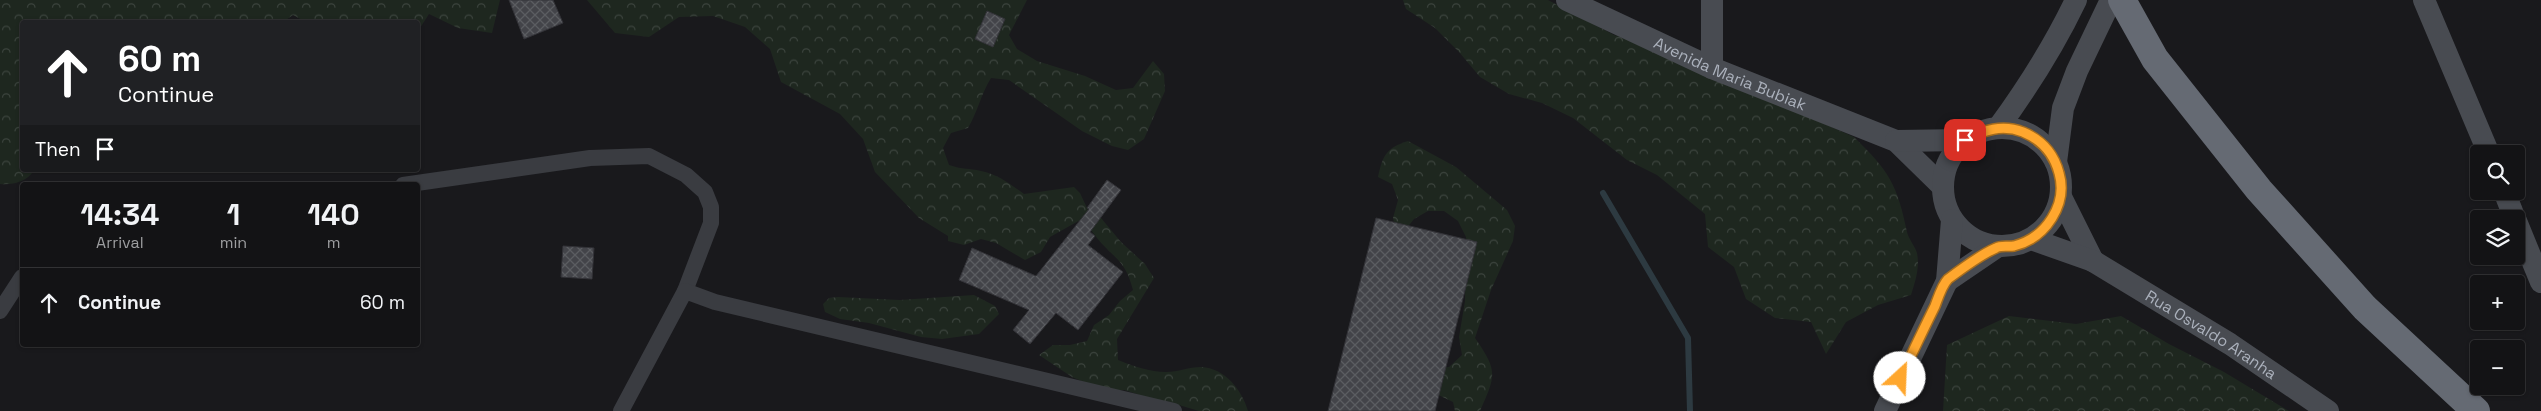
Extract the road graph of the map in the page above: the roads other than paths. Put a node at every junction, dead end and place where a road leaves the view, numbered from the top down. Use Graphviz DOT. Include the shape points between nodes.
graph roads {
  1 [pos="1567,0"];
  2 [pos="1712,0"];
  3 [pos="2076,0"];
  4 [pos="2111,0"];
  5 [pos="2122,0"];
  6 [pos="2424,0"];
  7 [pos="1712,68"];
  8 [pos="1998,128"];
  9 [pos="1965,140"];
  10 [pos="1896,141"];
  11 [pos="2485,145"];
  12 [pos="2056,162"];
  13 [pos="420,183"];
  14 [pos="1942,187"];
  15 [pos="2061,197"];
  16 [pos="1952,220"];
  17 [pos="2031,239"];
  18 [pos="2525,242"];
  19 [pos="1997,247"];
  20 [pos="2093,261"];
  21 [pos="20,280"];
  22 [pos="1947,280"];
  23 [pos="2541,282"];
  24 [pos="685,291"];
  25 [pos="0,311"];
  26 [pos="621,411"];
  27 [pos="1174,411"];
  28 [pos="1885,411"];
  29 [pos="2328,411"];
  30 [pos="2476,411"];
  1 -- 7 [label="street, Avenida Maria Bubiak"];
  2 -- 7 [label="street"];
  3 -- 8 [label="street" via="2031,84"];
  4 -- 12 [label="street" via="2076,71 2063,108"];
  5 -- 30 [label="highway" via="2155,59 2258,190 2365,308"];
  6 -- 11 [label="street"];
  7 -- 10 [label="street, Avenida Maria Bubiak"];
  8 -- 9 [label="street"];
  8 -- 12 [label="street" via="2016,129 2032,136 2046,147"];
  9 -- 10 [label="street, Avenida Maria Bubiak"];
  9 -- 14 [label="street" via="1945,169"];
  10 -- 14 [label="street, Avenida Maria Bubiak"];
  12 -- 15 [label="street" via="2061,179"];
  13 -- 24 [label="street" via="590,158 649,156 686,175 705,192 711,208 710,224"];
  14 -- 16 [label="street"];
  15 -- 17 [label="street" via="2045,228"];
  15 -- 20 [label="street"];
  16 -- 19 [label="street" via="1964,234 1979,243"];
  16 -- 22 [label="street"];
  17 -- 19 [label="street" via="2014,246"];
  17 -- 20 [label="street, Rua Osvaldo Aranha"];
  18 -- 23 [label="street"];
  19 -- 22 [label="street"];
  20 -- 29 [label="street, Rua Osvaldo Aranha" via="2230,344"];
  21 -- 25 [label="street"];
  22 -- 28 [label="street"];
  24 -- 26 [label="street"];
  24 -- 27 [label="street" via="715,302"];
}
